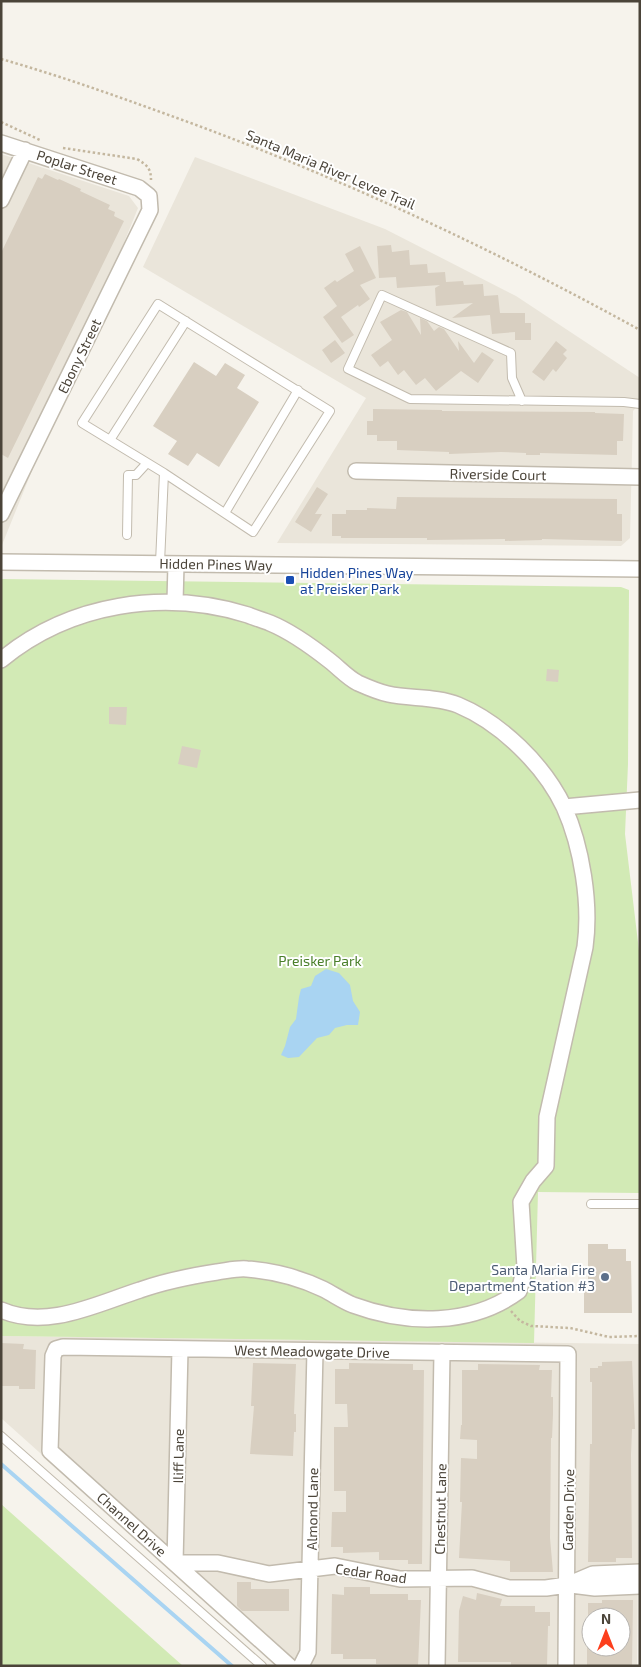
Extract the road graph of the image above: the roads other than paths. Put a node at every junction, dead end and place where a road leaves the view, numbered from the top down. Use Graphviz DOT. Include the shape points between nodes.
graph roads {
  1 [pos="1,143"];
  2 [pos="25,150"];
  3 [pos="150,196"];
  4 [pos="1,200"];
  5 [pos="186,321"];
  6 [pos="298,390"];
  7 [pos="522,400"];
  8 [pos="640,404"];
  9 [pos="110,440"];
  10 [pos="147,463"];
  11 [pos="356,472"];
  12 [pos="164,473"];
  13 [pos="640,477"];
  14 [pos="7,486"];
  15 [pos="225,513"];
  16 [pos="1,514"];
  17 [pos="127,535"];
  18 [pos="1,562"];
  19 [pos="160,564"];
  20 [pos="176,564"];
  21 [pos="640,569"];
  22 [pos="174,602"];
  23 [pos="1,660"];
  24 [pos="640,800"];
  25 [pos="564,807"];
  26 [pos="591,1204"];
  27 [pos="640,1204"];
  28 [pos="1,1310"];
  29 [pos="56,1349"];
  30 [pos="180,1349"];
  31 [pos="315,1351"];
  32 [pos="442,1352"];
  33 [pos="568,1354"];
  34 [pos="1,1436"];
  35 [pos="175,1563"];
  36 [pos="311,1569"];
  37 [pos="640,1572"];
  38 [pos="439,1579"];
  39 [pos="567,1585"];
  40 [pos="640,1586"];
  41 [pos="262,1666"];
  42 [pos="289,1666"];
  43 [pos="301,1666"];
  44 [pos="437,1666"];
  45 [pos="566,1666"];
  1 -- 2 [label="street, Poplar Street"];
  2 -- 3 [label="street, Poplar Street" via="139,188"];
  2 -- 4 [label="street"];
  3 -- 14 [label="street, Ebony Street" via="150,210"];
  5 -- 6 [label="lane"];
  5 -- 9 [label="lane"];
  5 -- 9 [label="lane" via="158,304 82,423"];
  6 -- 15 [label="lane"];
  6 -- 15 [label="lane" via="330,411 253,532"];
  7 -- 7 [label="lane" via="410,399 348,369 382,295 511,352 512,378"];
  7 -- 8 [label="lane"];
  9 -- 10 [label="lane"];
  10 -- 12 [label="lane"];
  10 -- 17 [label="lane" via="136,475 128,475"];
  11 -- 13 [label="street, Riverside Court"];
  12 -- 15 [label="lane"];
  12 -- 19 [label="lane"];
  14 -- 16 [label="street, Ebony Street"];
  18 -- 19 [label="street, Hidden Pines Way"];
  19 -- 20 [label="street, Hidden Pines Way"];
  20 -- 21 [label="street, Hidden Pines Way"];
  20 -- 22 [label="street"];
  22 -- 23 [label="street" via="135,604 53,626"];
  22 -- 25 [label="street" via="212,606 270,622 301,639 356,682 387,694 456,704 489,720 518,745 550,782"];
  24 -- 25 [label="street"];
  25 -- 28 [label="street" via="574,832 587,898 586,938 547,1117 546,1166 521,1202 525,1267 519,1291 476,1314 442,1318 404,1317 352,1304 292,1277 246,1269 185,1277 75,1313 40,1318 11,1315"];
  26 -- 27 [label="lane"];
  29 -- 30 [label="street, West Meadowgate Drive"];
  29 -- 35 [label="street, Channel Drive" via="53,1356 50,1450"];
  30 -- 31 [label="street, West Meadowgate Drive"];
  30 -- 35 [label="street, Iliff Lane"];
  31 -- 32 [label="street, West Meadowgate Drive"];
  31 -- 36 [label="street, Almond Lane"];
  32 -- 33 [label="street, West Meadowgate Drive"];
  32 -- 38 [label="street, Chestnut Lane"];
  33 -- 39 [label="street, Garden Drive"];
  34 -- 41 [label="lane"];
  35 -- 36 [label="street, Cedar Road" via="218,1563 269,1574"];
  35 -- 42 [label="street, Channel Drive"];
  36 -- 38 [label="street, Cedar Road" via="335,1566 400,1579"];
  36 -- 43 [label="street, Almond Lane" via="308,1652"];
  37 -- 39 [label="street, Cedar Road" via="593,1574"];
  38 -- 39 [label="street, Cedar Road" via="472,1578 509,1588"];
  38 -- 44 [label="street, Chestnut Lane"];
  39 -- 40 [label="street, Cedar Road" via="595,1588"];
  39 -- 45 [label="street, Garden Drive"];
}
